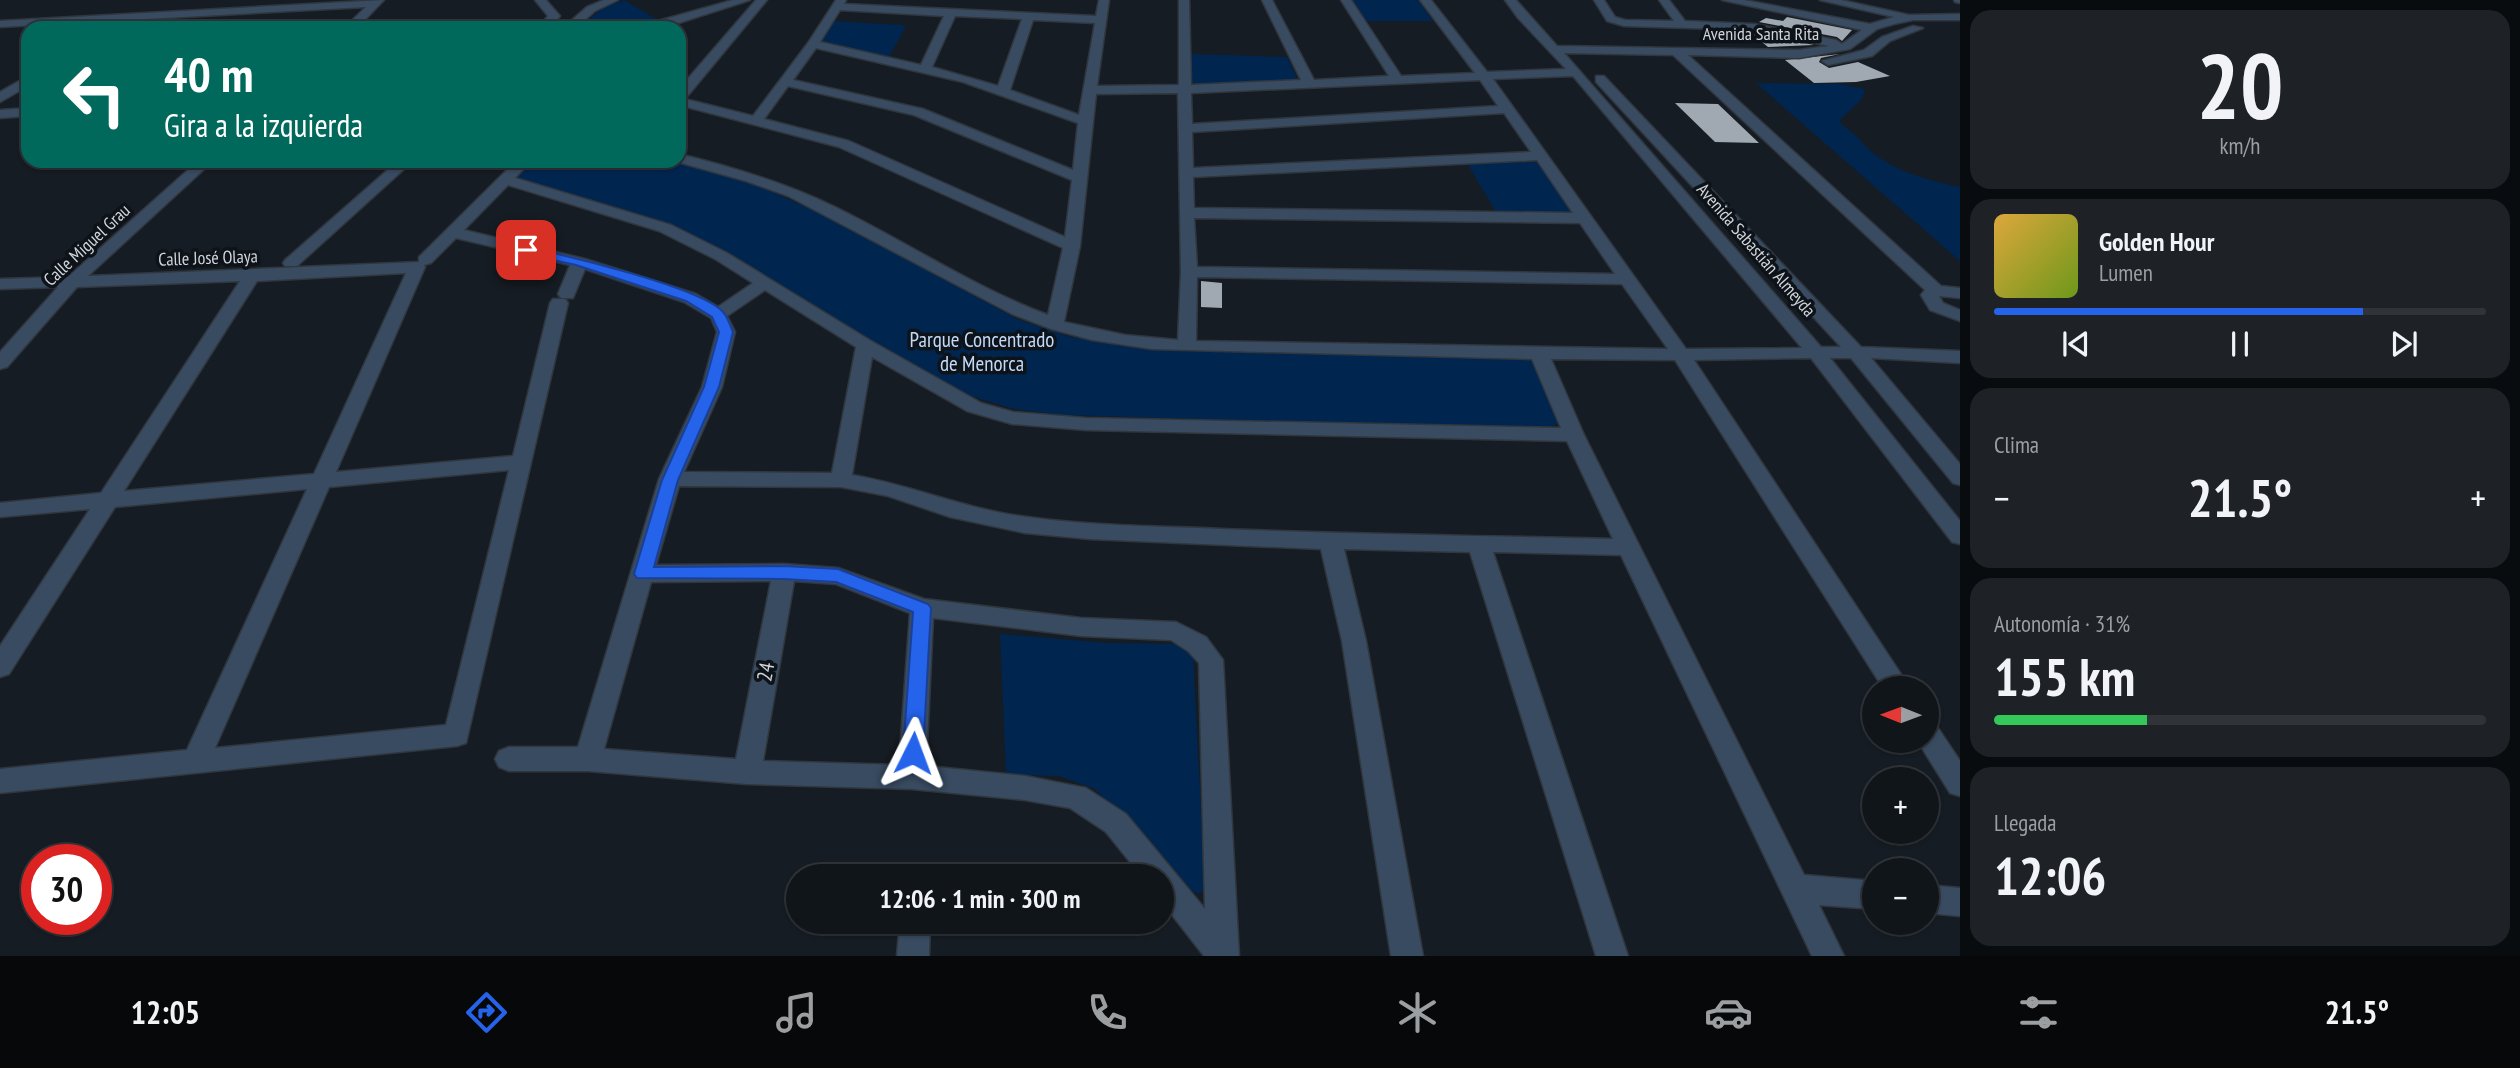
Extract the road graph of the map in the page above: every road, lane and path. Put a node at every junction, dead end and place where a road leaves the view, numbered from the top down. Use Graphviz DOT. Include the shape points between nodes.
graph roads {
  1 [pos="540,0"];
  2 [pos="613,0"];
  3 [pos="1104,0"];
  4 [pos="1184,0"];
  5 [pos="1267,0"];
  6 [pos="1346,0"];
  7 [pos="1425,0"];
  8 [pos="1510,0"];
  9 [pos="1599,0"];
  10 [pos="1664,0"];
  11 [pos="1825,0"];
  12 [pos="378,1"];
  13 [pos="1730,1"];
  14 [pos="750,2"];
  15 [pos="839,4"];
  16 [pos="141,6"];
  17 [pos="951,13"];
  18 [pos="1028,16"];
  19 [pos="125,17"];
  20 [pos="1913,17"];
  21 [pos="1960,17"];
  22 [pos="1101,20"];
  23 [pos="54,21"];
  24 [pos="119,21"];
  25 [pos="357,21"];
  26 [pos="550,21"];
  27 [pos="577,21"];
  28 [pos="669,21"];
  29 [pos="21,23"];
  30 [pos="0,24"];
  31 [pos="1960,24"];
  32 [pos="1682,25"];
  33 [pos="1754,27"];
  34 [pos="1871,29"];
  35 [pos="1559,35"];
  36 [pos="813,44"];
  37 [pos="1846,47"];
  38 [pos="1868,53"];
  39 [pos="1568,56"];
  40 [pos="1681,56"];
  41 [pos="926,68"];
  42 [pos="1484,76"];
  43 [pos="1398,80"];
  44 [pos="786,82"];
  45 [pos="1309,83"];
  46 [pos="21,84"];
  47 [pos="686,89"];
  48 [pos="1185,89"];
  49 [pos="1003,90"];
  50 [pos="1092,90"];
  51 [pos="0,98"];
  52 [pos="686,101"];
  53 [pos="1508,109"];
  54 [pos="21,112"];
  55 [pos="0,114"];
  56 [pos="756,121"];
  57 [pos="1085,121"];
  58 [pos="1185,128"];
  59 [pos="1541,156"];
  60 [pos="686,160"];
  61 [pos="198,168"];
  62 [pos="398,168"];
  63 [pos="517,168"];
  64 [pos="1185,173"];
  65 [pos="1080,179"];
  66 [pos="506,180"];
  67 [pos="1186,213"];
  68 [pos="1583,218"];
  69 [pos="451,232"];
  70 [pos="1072,246"];
  71 [pos="579,262"];
  72 [pos="291,263"];
  73 [pos="421,263"];
  74 [pos="1189,272"];
  75 [pos="252,276"];
  76 [pos="1627,279"];
  77 [pos="71,283"];
  78 [pos="0,284"];
  79 [pos="763,284"];
  80 [pos="1936,291"];
  81 [pos="1960,293"];
  82 [pos="718,314"];
  83 [pos="1960,316"];
  84 [pos="1055,324"];
  85 [pos="1188,344"];
  86 [pos="864,345"];
  87 [pos="1855,351"];
  88 [pos="1539,353"];
  89 [pos="1681,355"];
  90 [pos="1818,355"];
  91 [pos="1960,357"];
  92 [pos="0,363"];
  93 [pos="1574,435"];
  94 [pos="522,461"];
  95 [pos="1960,478"];
  96 [pos="321,480"];
  97 [pos="670,480"];
  98 [pos="841,480"];
  99 [pos="107,500"];
  100 [pos="0,510"];
  101 [pos="1960,536"];
  102 [pos="1331,541"];
  103 [pos="1479,545"];
  104 [pos="1629,547"];
  105 [pos="784,572"];
  106 [pos="643,574"];
  107 [pos="922,608"];
  108 [pos="0,667"];
  109 [pos="1890,676"];
  110 [pos="1939,752"];
  111 [pos="509,759"];
  112 [pos="588,759"];
  113 [pos="195,763"];
  114 [pos="747,772"];
  115 [pos="912,777"];
  116 [pos="0,781"];
  117 [pos="1960,784"];
  118 [pos="1151,864"];
  119 [pos="1797,889"];
  120 [pos="1174,893"];
  121 [pos="1862,894"];
  122 [pos="1939,900"];
  123 [pos="1960,901"];
  124 [pos="914,934"];
  125 [pos="1222,955"];
  126 [pos="913,956"];
  127 [pos="1407,956"];
  128 [pos="1612,956"];
  129 [pos="1828,956"];
  1 -- 26 [label="street" via="554,16"];
  2 -- 27 [label="street"];
  3 -- 22 [label="street"];
  4 -- 48 [label="street"];
  5 -- 45 [label="street"];
  6 -- 43 [label="street"];
  7 -- 42 [label="street"];
  8 -- 39 [label="street, Avenida Sabastián Almeyda"];
  9 -- 32 [label="street" via="1615,21"];
  10 -- 32 [label="street"];
  11 -- 20 [label="street"];
  12 -- 19 [label="street"];
  12 -- 25 [label="street"];
  13 -- 33 [label="street"];
  13 -- 34 [label="street"];
  14 -- 28 [label="street"];
  14 -- 47 [label="street"];
  15 -- 17 [label="street"];
  15 -- 36 [label="street"];
  16 -- 19 [label="street"];
  17 -- 18 [label="street"];
  17 -- 41 [label="street"];
  18 -- 22 [label="street"];
  18 -- 49 [label="street"];
  19 -- 23 [label="street"];
  19 -- 24 [label="street"];
  20 -- 21 [label="street, Avenida Santa Rita"];
  20 -- 34 [label="street, Avenida Santa Rita"];
  22 -- 50 [label="street"];
  29 -- 30 [label="street"];
  31 -- 38 [label="street, Avenida Santa Rita" via="1907,30"];
  32 -- 33 [label="street"];
  33 -- 37 [label="street"];
  34 -- 37 [label="street, Avenida Santa Rita"];
  35 -- 39 [label="street, Avenida Sabastián Almeyda"];
  36 -- 41 [label="street"];
  36 -- 44 [label="street"];
  37 -- 38 [label="street"];
  37 -- 40 [label="street, Avenida Santa Rita" via="1826,52"];
  38 -- 40 [label="street, Avenida Santa Rita" via="1816,62"];
  39 -- 40 [label="street, Avenida Santa Rita"];
  39 -- 42 [label="street, Avenida Santa Rita"];
  39 -- 87 [label="street, Avenida Sabastián Almeyda"];
  39 -- 90 [label="street, Avenida Sabastián Almeyda"];
  40 -- 80 [label="street"];
  41 -- 49 [label="street"];
  42 -- 43 [label="street, Avenida Santa Rita"];
  42 -- 53 [label="street"];
  43 -- 45 [label="street, Avenida Santa Rita"];
  44 -- 56 [label="street"];
  44 -- 65 [label="street" via="918,112"];
  45 -- 48 [label="street, Avenida Santa Rita"];
  46 -- 51 [label="street"];
  48 -- 50 [label="street, Avenida Santa Rita"];
  48 -- 58 [label="street"];
  49 -- 57 [label="street"];
  50 -- 57 [label="street"];
  52 -- 56 [label="street"];
  53 -- 58 [label="street"];
  53 -- 59 [label="street"];
  54 -- 55 [label="street"];
  56 -- 70 [label="street" via="844,144"];
  57 -- 65 [label="street"];
  58 -- 64 [label="street"];
  59 -- 64 [label="street"];
  59 -- 68 [label="street"];
  60 -- 84 [label="street" via="794,193 1024,314"];
  61 -- 77 [label="street, Calle Miguel Grau"];
  62 -- 72 [label="street"];
  63 -- 66 [label="street"];
  64 -- 67 [label="street"];
  65 -- 70 [label="street"];
  66 -- 69 [label="street"];
  66 -- 79 [label="street" via="665,228"];
  67 -- 68 [label="street"];
  67 -- 74 [label="street"];
  68 -- 76 [label="street"];
  69 -- 71 [label="street"];
  69 -- 73 [label="street"];
  70 -- 84 [label="street"];
  71 -- 82 [label="street" via="690,298"];
  71 -- 94 [label="street" via="563,299"];
  73 -- 75 [label="street, Calle José Olaya"];
  73 -- 96 [label="street"];
  74 -- 76 [label="street"];
  74 -- 85 [label="street"];
  75 -- 77 [label="street, Calle José Olaya"];
  75 -- 99 [label="street"];
  76 -- 89 [label="street"];
  77 -- 78 [label="street, Calle José Olaya"];
  77 -- 92 [label="street, Calle Miguel Grau"];
  79 -- 82 [label="street"];
  79 -- 86 [label="street"];
  80 -- 81 [label="street"];
  80 -- 83 [label="street" via="1930,295 1936,306"];
  82 -- 97 [label="street" via="726,332 712,387"];
  84 -- 85 [label="street" via="1098,336"];
  85 -- 88 [label="street"];
  86 -- 93 [label="street" via="974,407 1012,418 1086,424"];
  86 -- 98 [label="street"];
  87 -- 90 [label="street"];
  87 -- 91 [label="street"];
  87 -- 95 [label="street, Avenida Sabastián Almeyda"];
  88 -- 89 [label="street"];
  88 -- 93 [label="street"];
  89 -- 90 [label="street"];
  89 -- 109 [label="street"];
  90 -- 101 [label="street, Avenida Sabastián Almeyda"];
  93 -- 104 [label="street"];
  94 -- 96 [label="street"];
  94 -- 113 [label="street" via="457,735"];
  96 -- 99 [label="street"];
  96 -- 113 [label="street"];
  97 -- 98 [label="street"];
  97 -- 106 [label="street"];
  98 -- 102 [label="street" via="1025,525"];
  99 -- 100 [label="street"];
  99 -- 108 [label="street"];
  102 -- 103 [label="street"];
  102 -- 127 [label="street" via="1354,641"];
  103 -- 104 [label="street"];
  103 -- 128 [label="street"];
  104 -- 119 [label="street"];
  105 -- 106 [label="street"];
  105 -- 107 [label="street" via="838,576"];
  105 -- 114 [label="street, 24"];
  106 -- 112 [label="street"];
  107 -- 115 [label="street"];
  107 -- 125 [label="street" via="1081,627 1176,631 1211,660"];
  110 -- 117 [label="street"];
  111 -- 112 [label="street"];
  112 -- 114 [label="street"];
  113 -- 116 [label="street"];
  114 -- 115 [label="street"];
  115 -- 118 [label="street" via="1076,796 1116,823"];
  119 -- 121 [label="street"];
  119 -- 129 [label="street"];
  120 -- 125 [label="street"];
  122 -- 123 [label="street"];
  124 -- 126 [label="street"];
}
